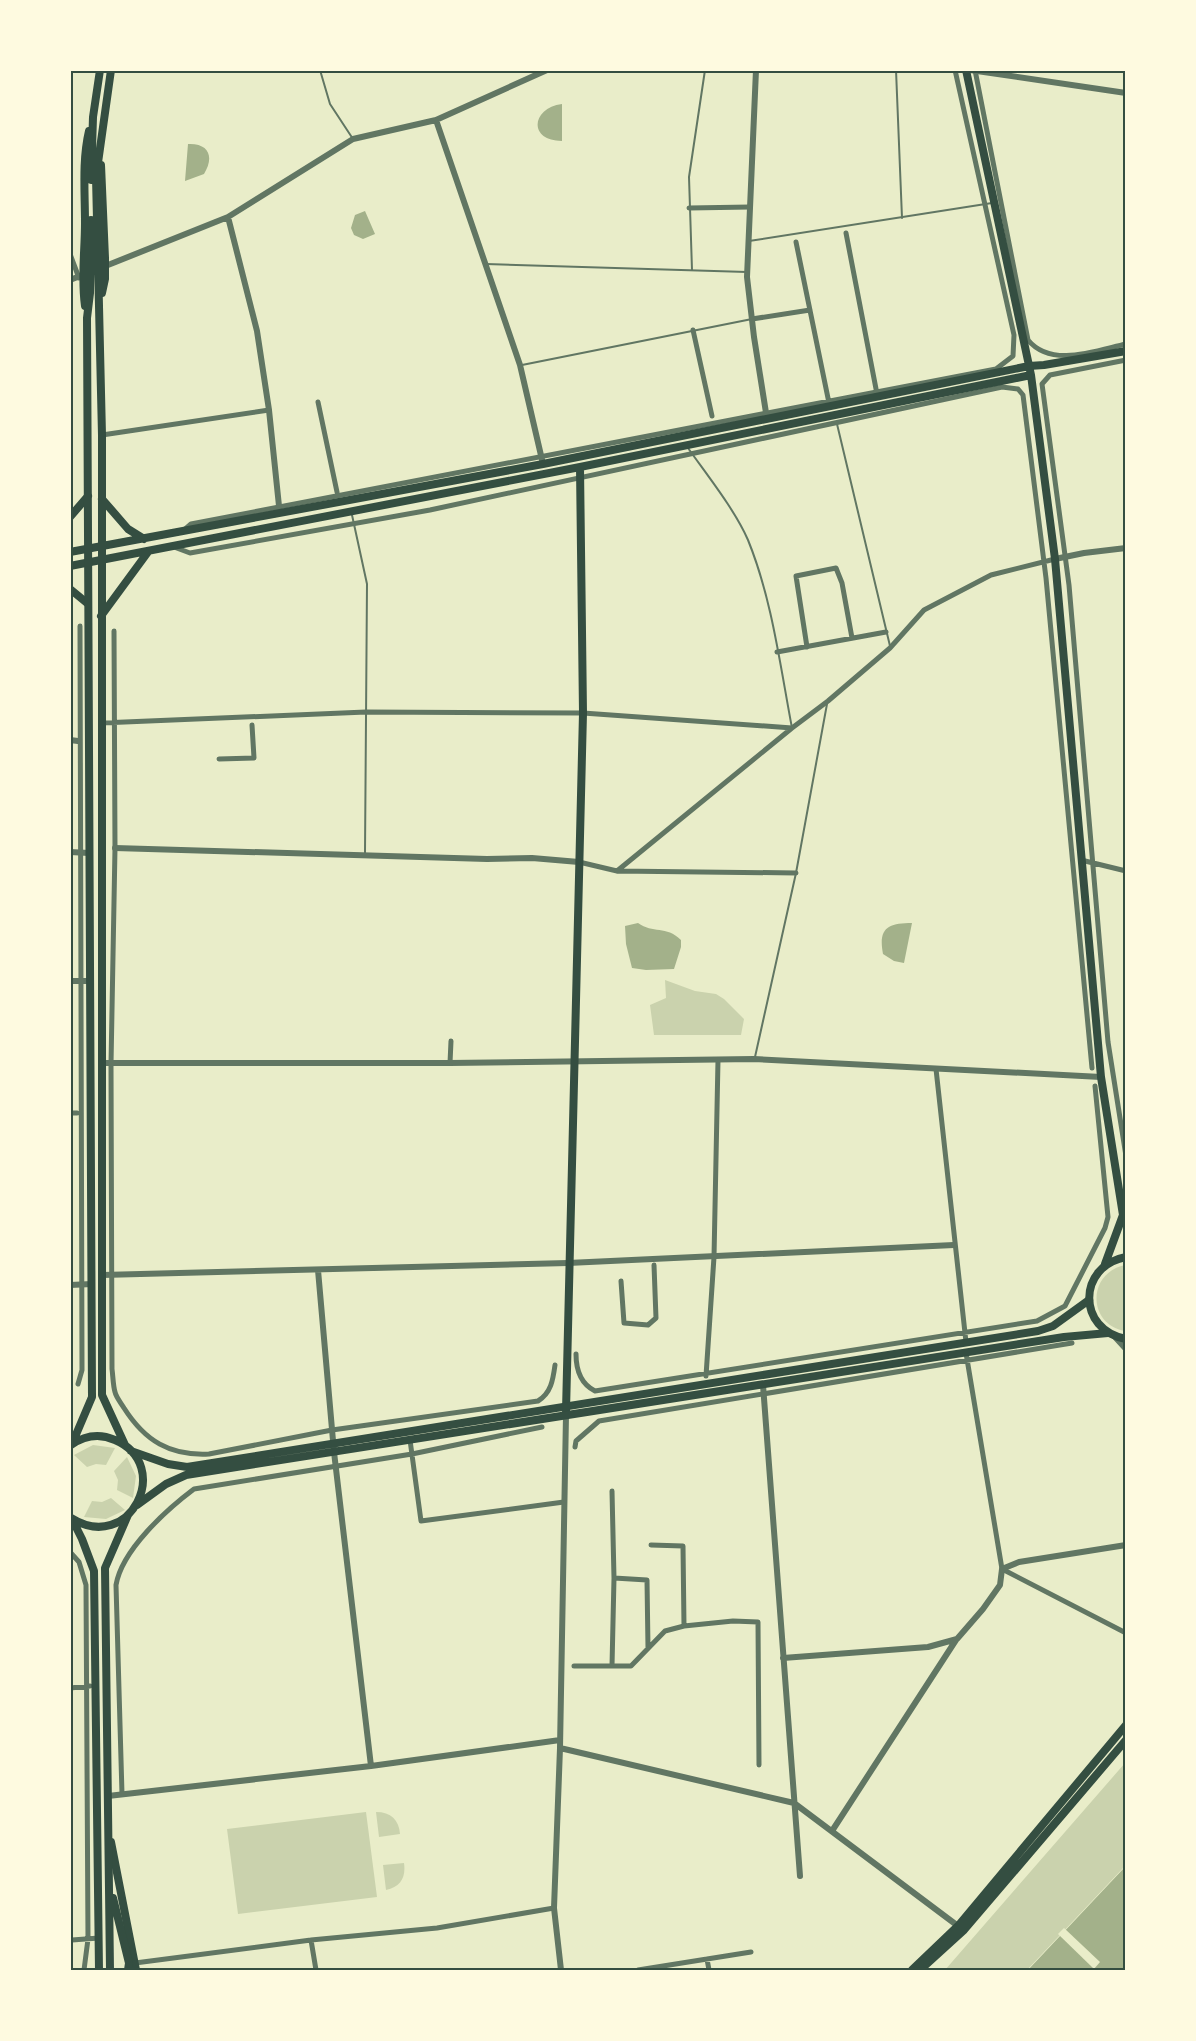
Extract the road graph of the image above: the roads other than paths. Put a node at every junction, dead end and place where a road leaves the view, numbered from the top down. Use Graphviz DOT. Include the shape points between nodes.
graph roads {
  1 [pos="100,70"];
  2 [pos="111,70"];
  3 [pos="320,70"];
  4 [pos="547,70"];
  5 [pos="705,70"];
  6 [pos="756,70"];
  7 [pos="896,70"];
  8 [pos="955,70"];
  9 [pos="968,70"];
  10 [pos="975,70"];
  11 [pos="1125,93"];
  12 [pos="93,117"];
  13 [pos="436,120"];
  14 [pos="352,139"];
  15 [pos="994,203"];
  16 [pos="750,207"];
  17 [pos="689,208"];
  18 [pos="228,217"];
  19 [pos="902,218"];
  20 [pos="846,233"];
  21 [pos="749,241"];
  22 [pos="796,242"];
  23 [pos="70,254"];
  24 [pos="486,264"];
  25 [pos="692,270"];
  26 [pos="747,272"];
  27 [pos="70,280"];
  28 [pos="82,287"];
  29 [pos="810,310"];
  30 [pos="87,318"];
  31 [pos="752,319"];
  32 [pos="693,330"];
  33 [pos="1125,344"];
  34 [pos="1125,351"];
  35 [pos="1125,360"];
  36 [pos="520,365"];
  37 [pos="1029,366"];
  38 [pos="1031,375"];
  39 [pos="877,394"];
  40 [pos="318,402"];
  41 [pos="829,404"];
  42 [pos="269,410"];
  43 [pos="712,416"];
  44 [pos="767,419"];
  45 [pos="836,419"];
  46 [pos="102,435"];
  47 [pos="686,446"];
  48 [pos="692,454"];
  49 [pos="543,464"];
  50 [pos="580,468"];
  51 [pos="580,478"];
  52 [pos="337,492"];
  53 [pos="88,496"];
  54 [pos="102,499"];
  55 [pos="279,506"];
  56 [pos="351,512"];
  57 [pos="275,514"];
  58 [pos="70,517"];
  59 [pos="354,524"];
  60 [pos="182,532"];
  61 [pos="144,539"];
  62 [pos="102,546"];
  63 [pos="174,547"];
  64 [pos="1125,548"];
  65 [pos="87,549"];
  66 [pos="70,552"];
  67 [pos="148,552"];
  68 [pos="1065,556"];
  69 [pos="1054,559"];
  70 [pos="102,560"];
  71 [pos="1044,561"];
  72 [pos="87,563"];
  73 [pos="70,566"];
  74 [pos="70,589"];
  75 [pos="87,603"];
  76 [pos="101,616"];
  77 [pos="80,626"];
  78 [pos="114,631"];
  79 [pos="886,632"];
  80 [pos="852,638"];
  81 [pos="807,646"];
  82 [pos="890,648"];
  83 [pos="777,652"];
  84 [pos="828,701"];
  85 [pos="366,712"];
  86 [pos="583,713"];
  87 [pos="101,723"];
  88 [pos="114,723"];
  89 [pos="252,725"];
  90 [pos="792,728"];
  91 [pos="70,740"];
  92 [pos="78,741"];
  93 [pos="219,759"];
  94 [pos="115,848"];
  95 [pos="70,852"];
  96 [pos="85,852"];
  97 [pos="365,855"];
  98 [pos="1081,860"];
  99 [pos="579,862"];
  100 [pos="1093,863"];
  101 [pos="617,871"];
  102 [pos="1125,871"];
  103 [pos="796,873"];
  104 [pos="70,981"];
  105 [pos="86,981"];
  106 [pos="451,1041"];
  107 [pos="754,1059"];
  108 [pos="718,1060"];
  109 [pos="574,1061"];
  110 [pos="101,1063"];
  111 [pos="450,1063"];
  112 [pos="111,1064"];
  113 [pos="1092,1068"];
  114 [pos="936,1069"];
  115 [pos="1101,1077"];
  116 [pos="1095,1086"];
  117 [pos="1125,1156"];
  118 [pos="1124,1217"];
  119 [pos="954,1245"];
  120 [pos="714,1257"];
  121 [pos="1125,1257"];
  122 [pos="568,1263"];
  123 [pos="1105,1265"];
  124 [pos="654,1266"];
  125 [pos="318,1270"];
  126 [pos="102,1275"];
  127 [pos="112,1276"];
  128 [pos="621,1281"];
  129 [pos="92,1284"];
  130 [pos="70,1285"];
  131 [pos="1089,1300"];
  132 [pos="964,1333"];
  133 [pos="1112,1335"];
  134 [pos="1125,1339"];
  135 [pos="966,1342"];
  136 [pos="1072,1343"];
  137 [pos="1125,1349"];
  138 [pos="576,1354"];
  139 [pos="967,1357"];
  140 [pos="555,1365"];
  141 [pos="706,1379"];
  142 [pos="78,1384"];
  143 [pos="764,1389"];
  144 [pos="566,1405"];
  145 [pos="566,1415"];
  146 [pos="542,1427"];
  147 [pos="332,1430"];
  148 [pos="410,1440"];
  149 [pos="71,1445"];
  150 [pos="334,1447"];
  151 [pos="575,1447"];
  152 [pos="128,1448"];
  153 [pos="412,1454"];
  154 [pos="336,1466"];
  155 [pos="612,1491"];
  156 [pos="564,1502"];
  157 [pos="136,1505"];
  158 [pos="129,1515"];
  159 [pos="71,1518"];
  160 [pos="651,1545"];
  161 [pos="1125,1545"];
  162 [pos="70,1552"];
  163 [pos="1002,1569"];
  164 [pos="614,1578"];
  165 [pos="684,1626"];
  166 [pos="1125,1634"];
  167 [pos="957,1639"];
  168 [pos="648,1648"];
  169 [pos="783,1658"];
  170 [pos="574,1666"];
  171 [pos="612,1666"];
  172 [pos="91,1686"];
  173 [pos="70,1688"];
  174 [pos="1125,1725"];
  175 [pos="560,1740"];
  176 [pos="1125,1740"];
  177 [pos="560,1748"];
  178 [pos="759,1765"];
  179 [pos="370,1766"];
  180 [pos="122,1794"];
  181 [pos="108,1796"];
  182 [pos="794,1803"];
  183 [pos="832,1831"];
  184 [pos="109,1834"];
  185 [pos="800,1876"];
  186 [pos="110,1882"];
  187 [pos="554,1908"];
  188 [pos="958,1926"];
  189 [pos="99,1938"];
  190 [pos="88,1939"];
  191 [pos="72,1940"];
  192 [pos="311,1940"];
  193 [pos="751,1952"];
  194 [pos="707,1959"];
  195 [pos="136,1967"];
  196 [pos="84,1971"];
  197 [pos="99,1971"];
  198 [pos="110,1971"];
  199 [pos="128,1971"];
  200 [pos="316,1971"];
  201 [pos="561,1971"];
  202 [pos="638,1971"];
  203 [pos="710,1971"];
  204 [pos="912,1971"];
  205 [pos="920,1971"];
  1 -- 12 [label="main road"];
  2 -- 46 [label="main road" via="101,142 105,258 98,308"];
  3 -- 14 [label="lane" via="330,104"];
  4 -- 13 [label="street"];
  5 -- 17 [label="lane" via="689,177"];
  6 -- 16 [label="street"];
  7 -- 19 [label="lane"];
  8 -- 55 [label="street" via="1014,335 1013,356 1004,364 996,369"];
  9 -- 11 [label="street"];
  9 -- 15 [label="main road"];
  10 -- 33 [label="street" via="1029,340 1036,349 1054,356"];
  12 -- 28 [label="main road" via="84,172"];
  12 -- 30 [label="main road"];
  13 -- 14 [label="street"];
  13 -- 24 [label="street"];
  14 -- 18 [label="street"];
  15 -- 19 [label="lane"];
  15 -- 37 [label="main road"];
  16 -- 17 [label="street"];
  16 -- 21 [label="street"];
  17 -- 25 [label="lane"];
  18 -- 27 [label="street"];
  18 -- 42 [label="street" via="257,332"];
  19 -- 21 [label="lane"];
  20 -- 39 [label="street"];
  21 -- 26 [label="street"];
  22 -- 29 [label="street"];
  23 -- 28 [label="street"];
  24 -- 25 [label="lane"];
  24 -- 36 [label="street"];
  25 -- 26 [label="lane"];
  26 -- 31 [label="street"];
  28 -- 30 [label="main road"];
  29 -- 31 [label="street"];
  29 -- 41 [label="street"];
  30 -- 53 [label="main road"];
  31 -- 32 [label="lane"];
  31 -- 44 [label="street"];
  32 -- 36 [label="lane"];
  32 -- 43 [label="street"];
  34 -- 37 [label="main road"];
  35 -- 68 [label="street" via="1050,375 1042,384"];
  36 -- 49 [label="street"];
  37 -- 38 [label="main road"];
  37 -- 44 [label="main road"];
  38 -- 45 [label="main road"];
  38 -- 69 [label="main road"];
  40 -- 52 [label="street"];
  42 -- 46 [label="street"];
  42 -- 55 [label="street"];
  44 -- 49 [label="main road"];
  45 -- 47 [label="main road"];
  45 -- 48 [label="street"];
  45 -- 71 [label="street" via="1002,387 1018,389 1023,395"];
  45 -- 79 [label="lane"];
  46 -- 54 [label="main road"];
  47 -- 48 [label="lane"];
  47 -- 50 [label="main road"];
  48 -- 51 [label="street"];
  48 -- 83 [label="lane" via="747,538 764,584"];
  49 -- 57 [label="main road"];
  50 -- 51 [label="main road"];
  50 -- 56 [label="main road"];
  51 -- 59 [label="street"];
  51 -- 86 [label="main road"];
  53 -- 58 [label="main road"];
  53 -- 65 [label="main road"];
  54 -- 61 [label="main road" via="128,529"];
  54 -- 62 [label="main road"];
  55 -- 57 [label="street"];
  55 -- 60 [label="street" via="191,524"];
  56 -- 59 [label="lane"];
  56 -- 63 [label="main road"];
  57 -- 60 [label="main road"];
  59 -- 63 [label="street" via="190,553"];
  59 -- 85 [label="lane" via="367,585"];
  60 -- 61 [label="main road"];
  61 -- 62 [label="main road"];
  62 -- 65 [label="main road"];
  62 -- 70 [label="main road"];
  63 -- 67 [label="main road"];
  64 -- 68 [label="street"];
  65 -- 66 [label="main road"];
  65 -- 72 [label="main road"];
  67 -- 70 [label="main road"];
  67 -- 76 [label="main road"];
  68 -- 69 [label="street"];
  68 -- 100 [label="street"];
  69 -- 71 [label="street"];
  69 -- 98 [label="main road"];
  70 -- 72 [label="main road"];
  70 -- 76 [label="main road"];
  71 -- 82 [label="street" via="991,575 924,610"];
  71 -- 113 [label="street"];
  72 -- 73 [label="main road"];
  72 -- 75 [label="main road"];
  74 -- 75 [label="main road"];
  75 -- 96 [label="main road"];
  76 -- 87 [label="main road"];
  77 -- 96 [label="street"];
  78 -- 88 [label="street"];
  79 -- 80 [label="street"];
  79 -- 82 [label="lane"];
  80 -- 81 [label="street"];
  80 -- 81 [label="street" via="836,568 796,576"];
  81 -- 83 [label="street"];
  82 -- 84 [label="street"];
  83 -- 90 [label="lane"];
  84 -- 90 [label="street"];
  84 -- 103 [label="lane"];
  85 -- 86 [label="street"];
  85 -- 88 [label="street"];
  85 -- 97 [label="lane"];
  86 -- 90 [label="street"];
  86 -- 99 [label="main road"];
  87 -- 88 [label="street"];
  87 -- 110 [label="main road"];
  88 -- 94 [label="street"];
  89 -- 93 [label="street" via="254,758"];
  90 -- 101 [label="street"];
  91 -- 92 [label="street"];
  94 -- 97 [label="street"];
  94 -- 112 [label="street"];
  95 -- 96 [label="street"];
  96 -- 105 [label="main road"];
  97 -- 99 [label="street"];
  98 -- 100 [label="street"];
  98 -- 115 [label="main road"];
  99 -- 101 [label="street"];
  99 -- 109 [label="main road"];
  100 -- 102 [label="street"];
  100 -- 117 [label="street" via="1108,1042"];
  101 -- 103 [label="street"];
  103 -- 107 [label="lane"];
  104 -- 105 [label="street"];
  105 -- 129 [label="main road"];
  105 -- 142 [label="street" via="82,1370"];
  106 -- 111 [label="street"];
  107 -- 108 [label="street"];
  107 -- 114 [label="street"];
  108 -- 109 [label="street"];
  108 -- 120 [label="street"];
  109 -- 111 [label="street"];
  109 -- 122 [label="main road"];
  110 -- 112 [label="street"];
  110 -- 126 [label="main road"];
  111 -- 112 [label="street"];
  112 -- 127 [label="street"];
  114 -- 115 [label="street"];
  114 -- 119 [label="street"];
  115 -- 118 [label="main road"];
  116 -- 132 [label="street" via="1108,1217 1065,1306 1037,1321"];
  118 -- 123 [label="main road"];
  119 -- 120 [label="street"];
  119 -- 132 [label="street"];
  120 -- 122 [label="street"];
  120 -- 141 [label="street"];
  121 -- 123 [label="main road"];
  122 -- 125 [label="street"];
  122 -- 144 [label="main road"];
  123 -- 131 [label="main road" via="1095,1277"];
  124 -- 128 [label="street" via="656,1318 648,1325 624,1323"];
  125 -- 127 [label="street"];
  125 -- 147 [label="street"];
  126 -- 127 [label="street"];
  126 -- 152 [label="main road" via="102,1395"];
  127 -- 147 [label="street" via="115,1393 133,1422 150,1438 169,1449 199,1455"];
  129 -- 130 [label="street"];
  129 -- 149 [label="main road" via="92,1397"];
  131 -- 133 [label="main road" via="1097,1322"];
  131 -- 135 [label="main road" via="1053,1326"];
  132 -- 135 [label="street"];
  132 -- 141 [label="street"];
  133 -- 134 [label="main road"];
  133 -- 137 [label="street"];
  133 -- 139 [label="main road" via="1064,1337"];
  135 -- 141 [label="main road"];
  136 -- 139 [label="street"];
  138 -- 141 [label="street" via="578,1372 587,1387 595,1391"];
  139 -- 143 [label="main road"];
  139 -- 163 [label="street"];
  140 -- 147 [label="street" via="546,1396 538,1401"];
  141 -- 144 [label="main road"];
  143 -- 145 [label="main road"];
  143 -- 151 [label="street" via="598,1421 576,1441"];
  143 -- 169 [label="street"];
  144 -- 145 [label="main road"];
  144 -- 150 [label="main road"];
  145 -- 148 [label="main road"];
  145 -- 156 [label="street"];
  146 -- 153 [label="street"];
  147 -- 150 [label="street"];
  148 -- 150 [label="main road"];
  148 -- 153 [label="street"];
  149 -- 152 [label="main road" via="94,1436 110,1438"];
  150 -- 152 [label="main road" via="187,1467"];
  150 -- 154 [label="street"];
  150 -- 157 [label="main road" via="186,1475"];
  152 -- 157 [label="main road" via="140,1465 143,1481"];
  153 -- 154 [label="street"];
  153 -- 156 [label="street" via="421,1521"];
  154 -- 179 [label="street"];
  154 -- 180 [label="street" via="194,1489 139,1542 118,1572"];
  155 -- 164 [label="street"];
  156 -- 175 [label="street"];
  157 -- 158 [label="main road"];
  158 -- 159 [label="main road" via="98,1527"];
  158 -- 181 [label="main road" via="105,1568"];
  159 -- 172 [label="main road" via="94,1571"];
  160 -- 165 [label="street" via="683,1546"];
  161 -- 163 [label="street" via="1018,1562"];
  162 -- 172 [label="street" via="79,1562 86,1585"];
  163 -- 166 [label="street"];
  163 -- 167 [label="street" via="1000,1585"];
  164 -- 168 [label="street" via="646,1580"];
  164 -- 171 [label="street"];
  165 -- 168 [label="street" via="665,1631"];
  165 -- 178 [label="street" via="758,1622"];
  167 -- 169 [label="street" via="928,1647"];
  167 -- 183 [label="street"];
  168 -- 171 [label="street" via="632,1666"];
  169 -- 182 [label="street"];
  170 -- 171 [label="street"];
  172 -- 173 [label="street"];
  172 -- 189 [label="main road"];
  172 -- 190 [label="street"];
  174 -- 188 [label="main road"];
  175 -- 177 [label="street"];
  175 -- 179 [label="street"];
  176 -- 205 [label="main road" via="964,1930"];
  177 -- 182 [label="street"];
  177 -- 187 [label="street"];
  179 -- 180 [label="street"];
  180 -- 181 [label="street"];
  181 -- 184 [label="main road"];
  182 -- 183 [label="street"];
  182 -- 185 [label="street"];
  183 -- 188 [label="street"];
  184 -- 186 [label="main road"];
  184 -- 195 [label="main road"];
  186 -- 198 [label="main road"];
  186 -- 199 [label="main road"];
  187 -- 192 [label="street" via="437,1928"];
  187 -- 201 [label="street"];
  188 -- 204 [label="main road"];
  189 -- 190 [label="street"];
  189 -- 197 [label="main road"];
  190 -- 191 [label="street"];
  190 -- 196 [label="street"];
  192 -- 195 [label="street"];
  192 -- 200 [label="street"];
  193 -- 194 [label="street"];
  194 -- 202 [label="street"];
  194 -- 203 [label="street"];
}
